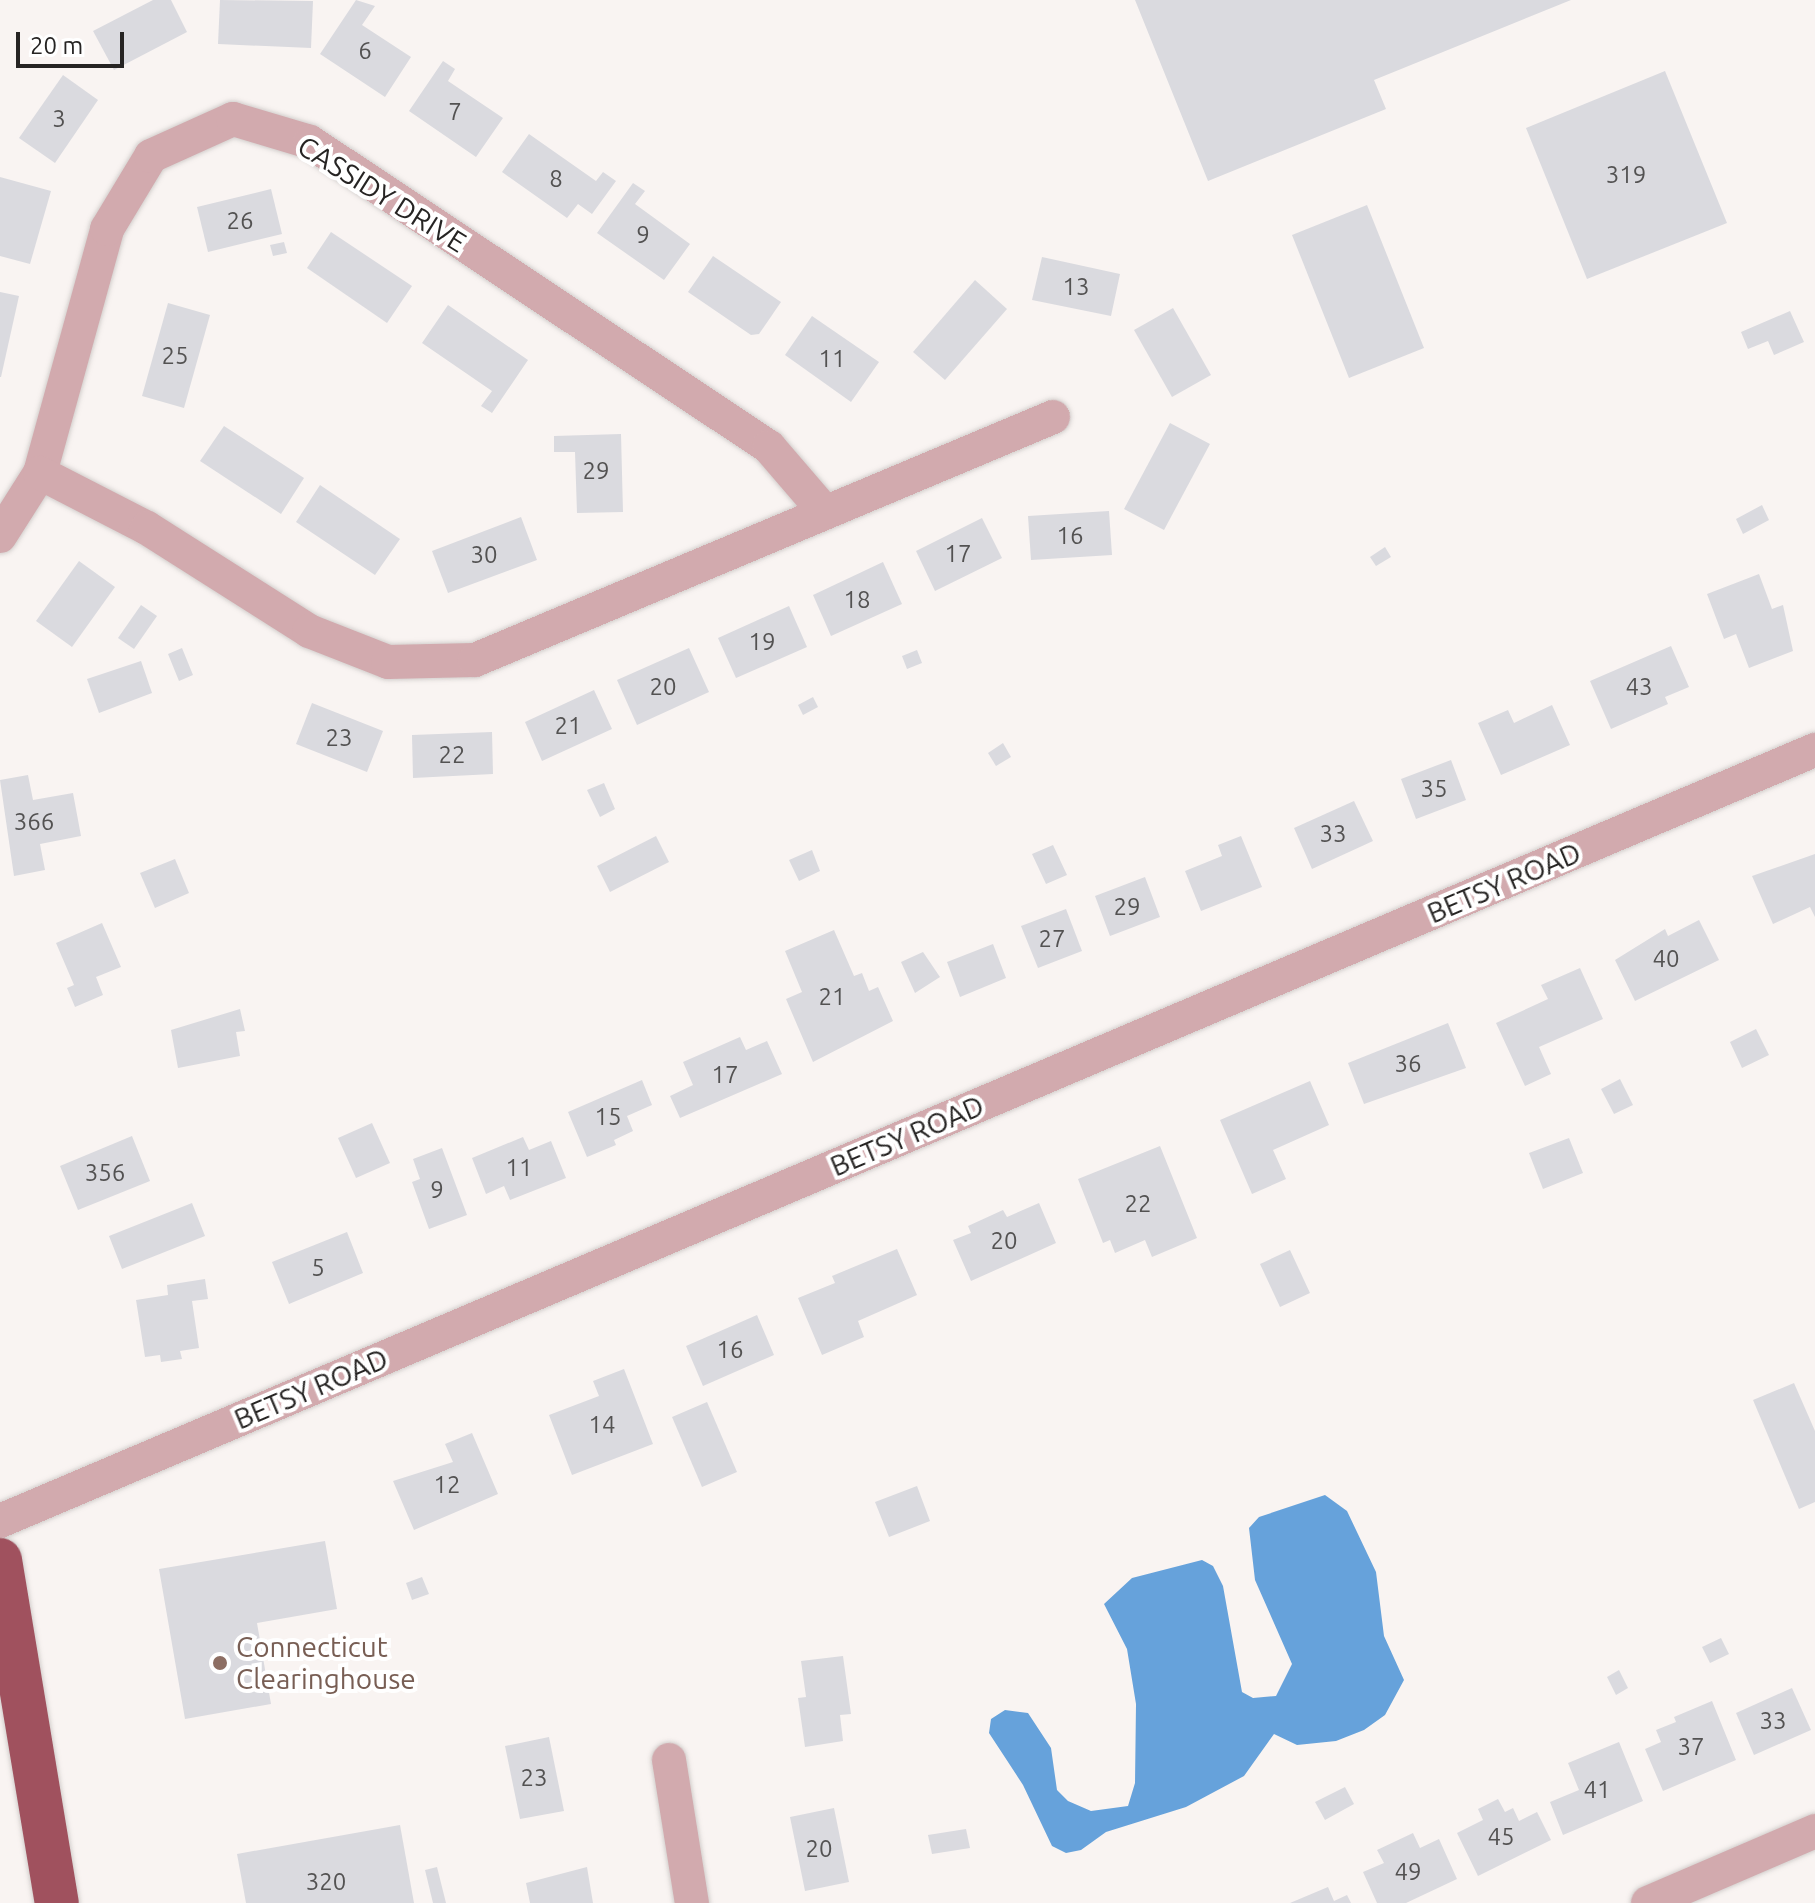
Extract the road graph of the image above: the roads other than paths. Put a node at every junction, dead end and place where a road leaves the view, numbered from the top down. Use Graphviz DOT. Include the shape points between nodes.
graph roads {
  1 [pos="1053,417"];
  2 [pos="40,473"];
  3 [pos="825,512"];
  4 [pos="0,536"];
  5 [pos="1815,750"];
  6 [pos="0,1521"];
  7 [pos="0,1560"];
  8 [pos="669,1760"];
  9 [pos="1815,1831"];
  10 [pos="57,1903"];
  11 [pos="692,1903"];
  12 [pos="1648,1903"];
  1 -- 3 [label="street"];
  2 -- 3 [label="street" via="147,528 309,631 388,662 475,660"];
  2 -- 3 [label="street, CASSIDY DRIVE" via="107,229 151,156 233,119 323,151 769,447"];
  2 -- 4 [label="street, CASSIDY DRIVE"];
  5 -- 6 [label="street, BETSY ROAD"];
  7 -- 10 [label="highway"];
  8 -- 11 [label="street"];
  9 -- 12 [label="street"];
}
